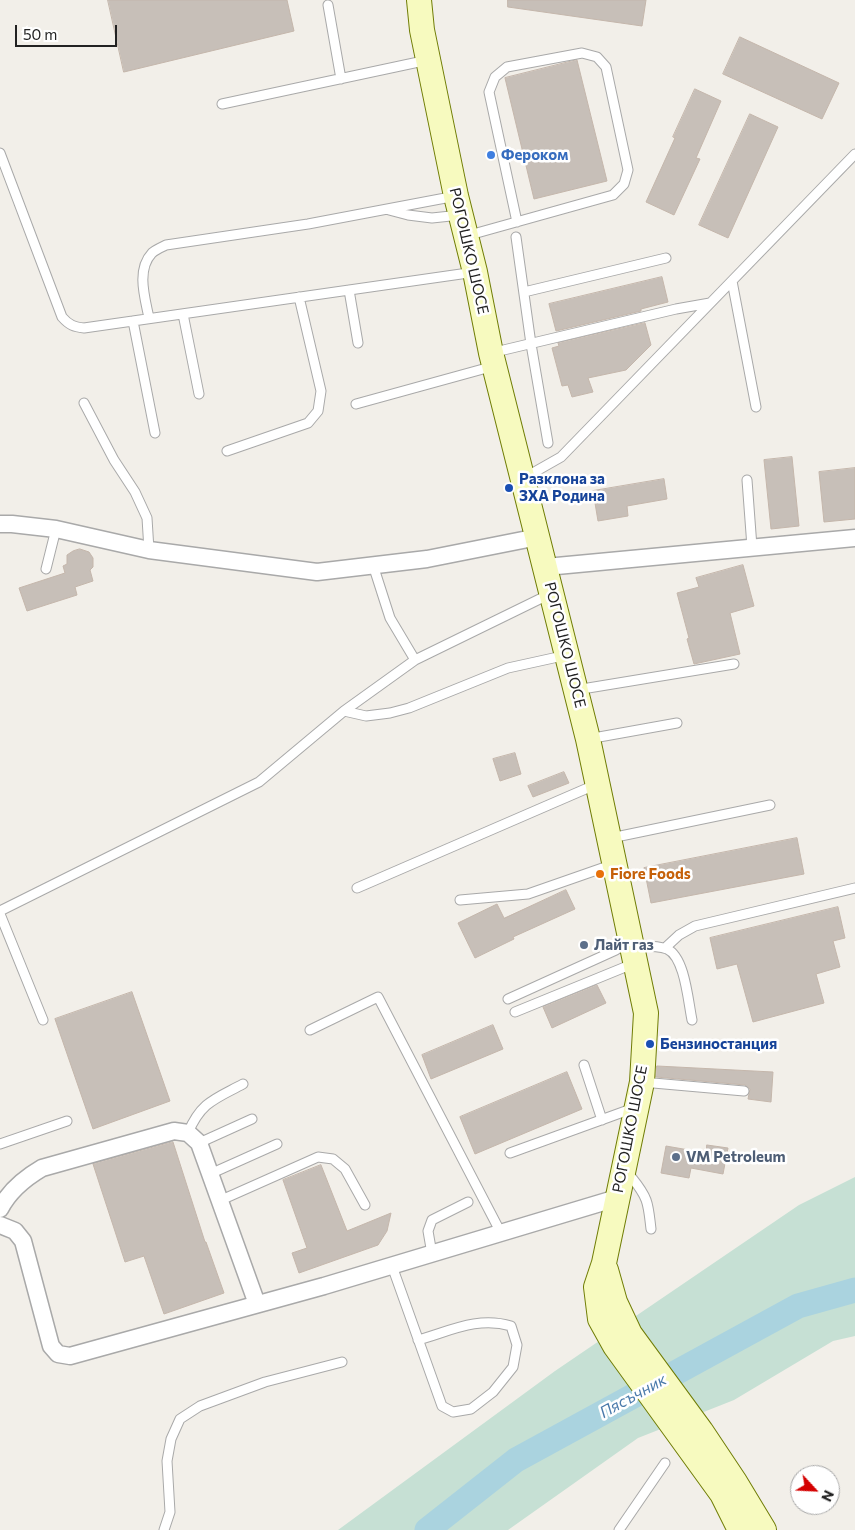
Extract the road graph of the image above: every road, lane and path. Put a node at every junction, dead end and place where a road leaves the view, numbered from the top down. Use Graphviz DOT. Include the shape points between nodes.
graph roads {
  1 [pos="408,0"];
  2 [pos="419,0"];
  3 [pos="328,5"];
  4 [pos="422,30"];
  5 [pos="428,60"];
  6 [pos="341,78"];
  7 [pos="222,104"];
  8 [pos="0,153"];
  9 [pos="855,154"];
  10 [pos="385,210"];
  11 [pos="460,215"];
  12 [pos="517,222"];
  13 [pos="516,238"];
  14 [pos="666,258"];
  15 [pos="475,272"];
  16 [pos="732,280"];
  17 [pos="349,290"];
  18 [pos="524,292"];
  19 [pos="299,297"];
  20 [pos="711,303"];
  21 [pos="183,314"];
  22 [pos="149,318"];
  23 [pos="132,321"];
  24 [pos="358,343"];
  25 [pos="531,344"];
  26 [pos="493,360"];
  27 [pos="200,394"];
  28 [pos="84,404"];
  29 [pos="356,404"];
  30 [pos="756,407"];
  31 [pos="155,433"];
  32 [pos="548,443"];
  33 [pos="227,452"];
  34 [pos="523,479"];
  35 [pos="747,480"];
  36 [pos="0,524"];
  37 [pos="56,529"];
  38 [pos="538,537"];
  39 [pos="855,538"];
  40 [pos="752,547"];
  41 [pos="149,550"];
  42 [pos="373,565"];
  43 [pos="546,567"];
  44 [pos="46,569"];
  45 [pos="552,593"];
  46 [pos="567,655"];
  47 [pos="415,660"];
  48 [pos="734,664"];
  49 [pos="575,690"];
  50 [pos="344,711"];
  51 [pos="677,723"];
  52 [pos="588,739"];
  53 [pos="598,784"];
  54 [pos="770,805"];
  55 [pos="609,838"];
  56 [pos="614,864"];
  57 [pos="357,888"];
  58 [pos="855,888"];
  59 [pos="460,900"];
  60 [pos="0,912"];
  61 [pos="665,948"];
  62 [pos="628,953"];
  63 [pos="508,998"];
  64 [pos="515,1012"];
  65 [pos="43,1020"];
  66 [pos="692,1020"];
  67 [pos="310,1030"];
  68 [pos="584,1064"];
  69 [pos="642,1082"];
  70 [pos="243,1084"];
  71 [pos="744,1091"];
  72 [pos="637,1107"];
  73 [pos="252,1119"];
  74 [pos="602,1120"];
  75 [pos="67,1121"];
  76 [pos="194,1138"];
  77 [pos="0,1144"];
  78 [pos="277,1144"];
  79 [pos="510,1153"];
  80 [pos="210,1174"];
  81 [pos="632,1178"];
  82 [pos="617,1198"];
  83 [pos="219,1201"];
  84 [pos="468,1202"];
  85 [pos="365,1205"];
  86 [pos="0,1209"];
  87 [pos="0,1225"];
  88 [pos="651,1229"];
  89 [pos="501,1233"];
  90 [pos="432,1254"];
  91 [pos="392,1266"];
  92 [pos="257,1304"];
  93 [pos="418,1340"];
  94 [pos="342,1362"];
  95 [pos="693,1437"];
  96 [pos="665,1462"];
  97 [pos="164,1530"];
  98 [pos="619,1530"];
  99 [pos="740,1530"];
  100 [pos="764,1530"];
  1 -- 4 [label="main road, РОГОШКО ШОСЕ"];
  2 -- 4 [label="main road, РОГОШКО ШОСЕ"];
  3 -- 6 [label="lane"];
  4 -- 5 [label="main road, РОГОШКО ШОСЕ"];
  5 -- 6 [label="lane"];
  5 -- 11 [label="main road, РОГОШКО ШОСЕ"];
  6 -- 7 [label="lane"];
  8 -- 23 [label="lane" via="62,317 75,327 84,328"];
  9 -- 16 [label="lane"];
  10 -- 11 [label="lane"];
  10 -- 11 [label="lane" via="432,218"];
  10 -- 22 [label="lane" via="166,245 152,252 145,264 142,282"];
  11 -- 12 [label="lane"];
  11 -- 15 [label="main road, РОГОШКО ШОСЕ"];
  12 -- 12 [label="lane" via="613,195 624,184 628,170 606,67 597,56 582,53 507,67 494,77 489,92"];
  13 -- 18 [label="lane"];
  14 -- 18 [label="lane"];
  15 -- 17 [label="lane"];
  15 -- 26 [label="main road, РОГОШКО ШОСЕ"];
  16 -- 20 [label="lane"];
  16 -- 30 [label="lane"];
  17 -- 19 [label="lane"];
  17 -- 24 [label="lane"];
  18 -- 25 [label="lane"];
  19 -- 21 [label="lane"];
  19 -- 33 [label="lane" via="321,391 318,411 308,423"];
  20 -- 25 [label="lane"];
  20 -- 34 [label="lane" via="561,457"];
  21 -- 22 [label="lane"];
  21 -- 27 [label="lane"];
  22 -- 23 [label="lane"];
  23 -- 31 [label="lane"];
  25 -- 26 [label="lane"];
  25 -- 32 [label="lane"];
  26 -- 29 [label="lane"];
  26 -- 34 [label="main road, РОГОШКО ШОСЕ"];
  28 -- 41 [label="lane" via="135,492 146,518"];
  34 -- 38 [label="main road, РОГОШКО ШОСЕ"];
  35 -- 40 [label="lane"];
  36 -- 37 [label="street"];
  37 -- 41 [label="street"];
  37 -- 44 [label="lane"];
  38 -- 42 [label="street"];
  38 -- 43 [label="main road, РОГОШКО ШОСЕ"];
  39 -- 40 [label="street"];
  40 -- 43 [label="street"];
  41 -- 42 [label="street" via="317,572"];
  42 -- 47 [label="lane" via="390,618"];
  43 -- 45 [label="main road, РОГОШКО ШОСЕ"];
  45 -- 46 [label="main road, РОГОШКО ШОСЕ"];
  45 -- 47 [label="lane"];
  46 -- 49 [label="main road, РОГОШКО ШОСЕ"];
  46 -- 50 [label="lane" via="508,668 390,714 366,716"];
  47 -- 50 [label="lane"];
  48 -- 49 [label="lane"];
  49 -- 52 [label="main road, РОГОШКО ШОСЕ"];
  50 -- 60 [label="lane" via="259,782"];
  51 -- 52 [label="lane"];
  52 -- 53 [label="main road, РОГОШКО ШОСЕ"];
  53 -- 55 [label="main road, РОГОШКО ШОСЕ"];
  53 -- 57 [label="lane"];
  54 -- 55 [label="lane"];
  55 -- 56 [label="main road, РОГОШКО ШОСЕ"];
  56 -- 59 [label="lane" via="528,894"];
  56 -- 62 [label="main road, РОГОШКО ШОСЕ"];
  58 -- 61 [label="lane" via="695,926"];
  60 -- 65 [label="lane"];
  61 -- 62 [label="lane"];
  61 -- 66 [label="lane" via="675,953 682,970"];
  62 -- 63 [label="lane"];
  62 -- 64 [label="lane"];
  62 -- 69 [label="main road, РОГОШКО ШОСЕ" via="646,1013"];
  67 -- 89 [label="lane" via="378,997"];
  68 -- 74 [label="lane"];
  69 -- 71 [label="lane"];
  69 -- 72 [label="main road, РОГОШКО ШОСЕ"];
  70 -- 76 [label="lane" via="205,1105 194,1117"];
  72 -- 74 [label="lane"];
  72 -- 82 [label="main road, РОГОШКО ШОСЕ"];
  73 -- 76 [label="lane"];
  74 -- 79 [label="lane"];
  75 -- 77 [label="lane"];
  76 -- 80 [label="street"];
  76 -- 86 [label="street" via="174,1130 42,1168 15,1187"];
  78 -- 80 [label="lane"];
  80 -- 83 [label="street"];
  81 -- 88 [label="lane" via="647,1199"];
  82 -- 89 [label="street"];
  82 -- 95 [label="main road, РОГОШКО ШОСЕ" via="604,1264 596,1287 600,1319 622,1340"];
  83 -- 85 [label="lane" via="318,1157 333,1159 345,1169"];
  83 -- 92 [label="street"];
  84 -- 90 [label="lane" via="432,1220 428,1231"];
  87 -- 92 [label="street" via="15,1231 23,1241 51,1346 58,1354 70,1356 106,1348"];
  89 -- 90 [label="street"];
  90 -- 91 [label="street"];
  91 -- 92 [label="street"];
  91 -- 93 [label="lane"];
  93 -- 93 [label="lane" via="442,1406 453,1412 471,1409 493,1392 513,1367 517,1345 511,1326 497,1322 475,1322"];
  94 -- 97 [label="lane" via="265,1382 200,1406 180,1419 167,1461 170,1512"];
  95 -- 99 [label="main road, РОГОШКО ШОСЕ"];
  95 -- 100 [label="main road, РОГОШКО ШОСЕ" via="735,1482"];
  96 -- 98 [label="lane"];
}
